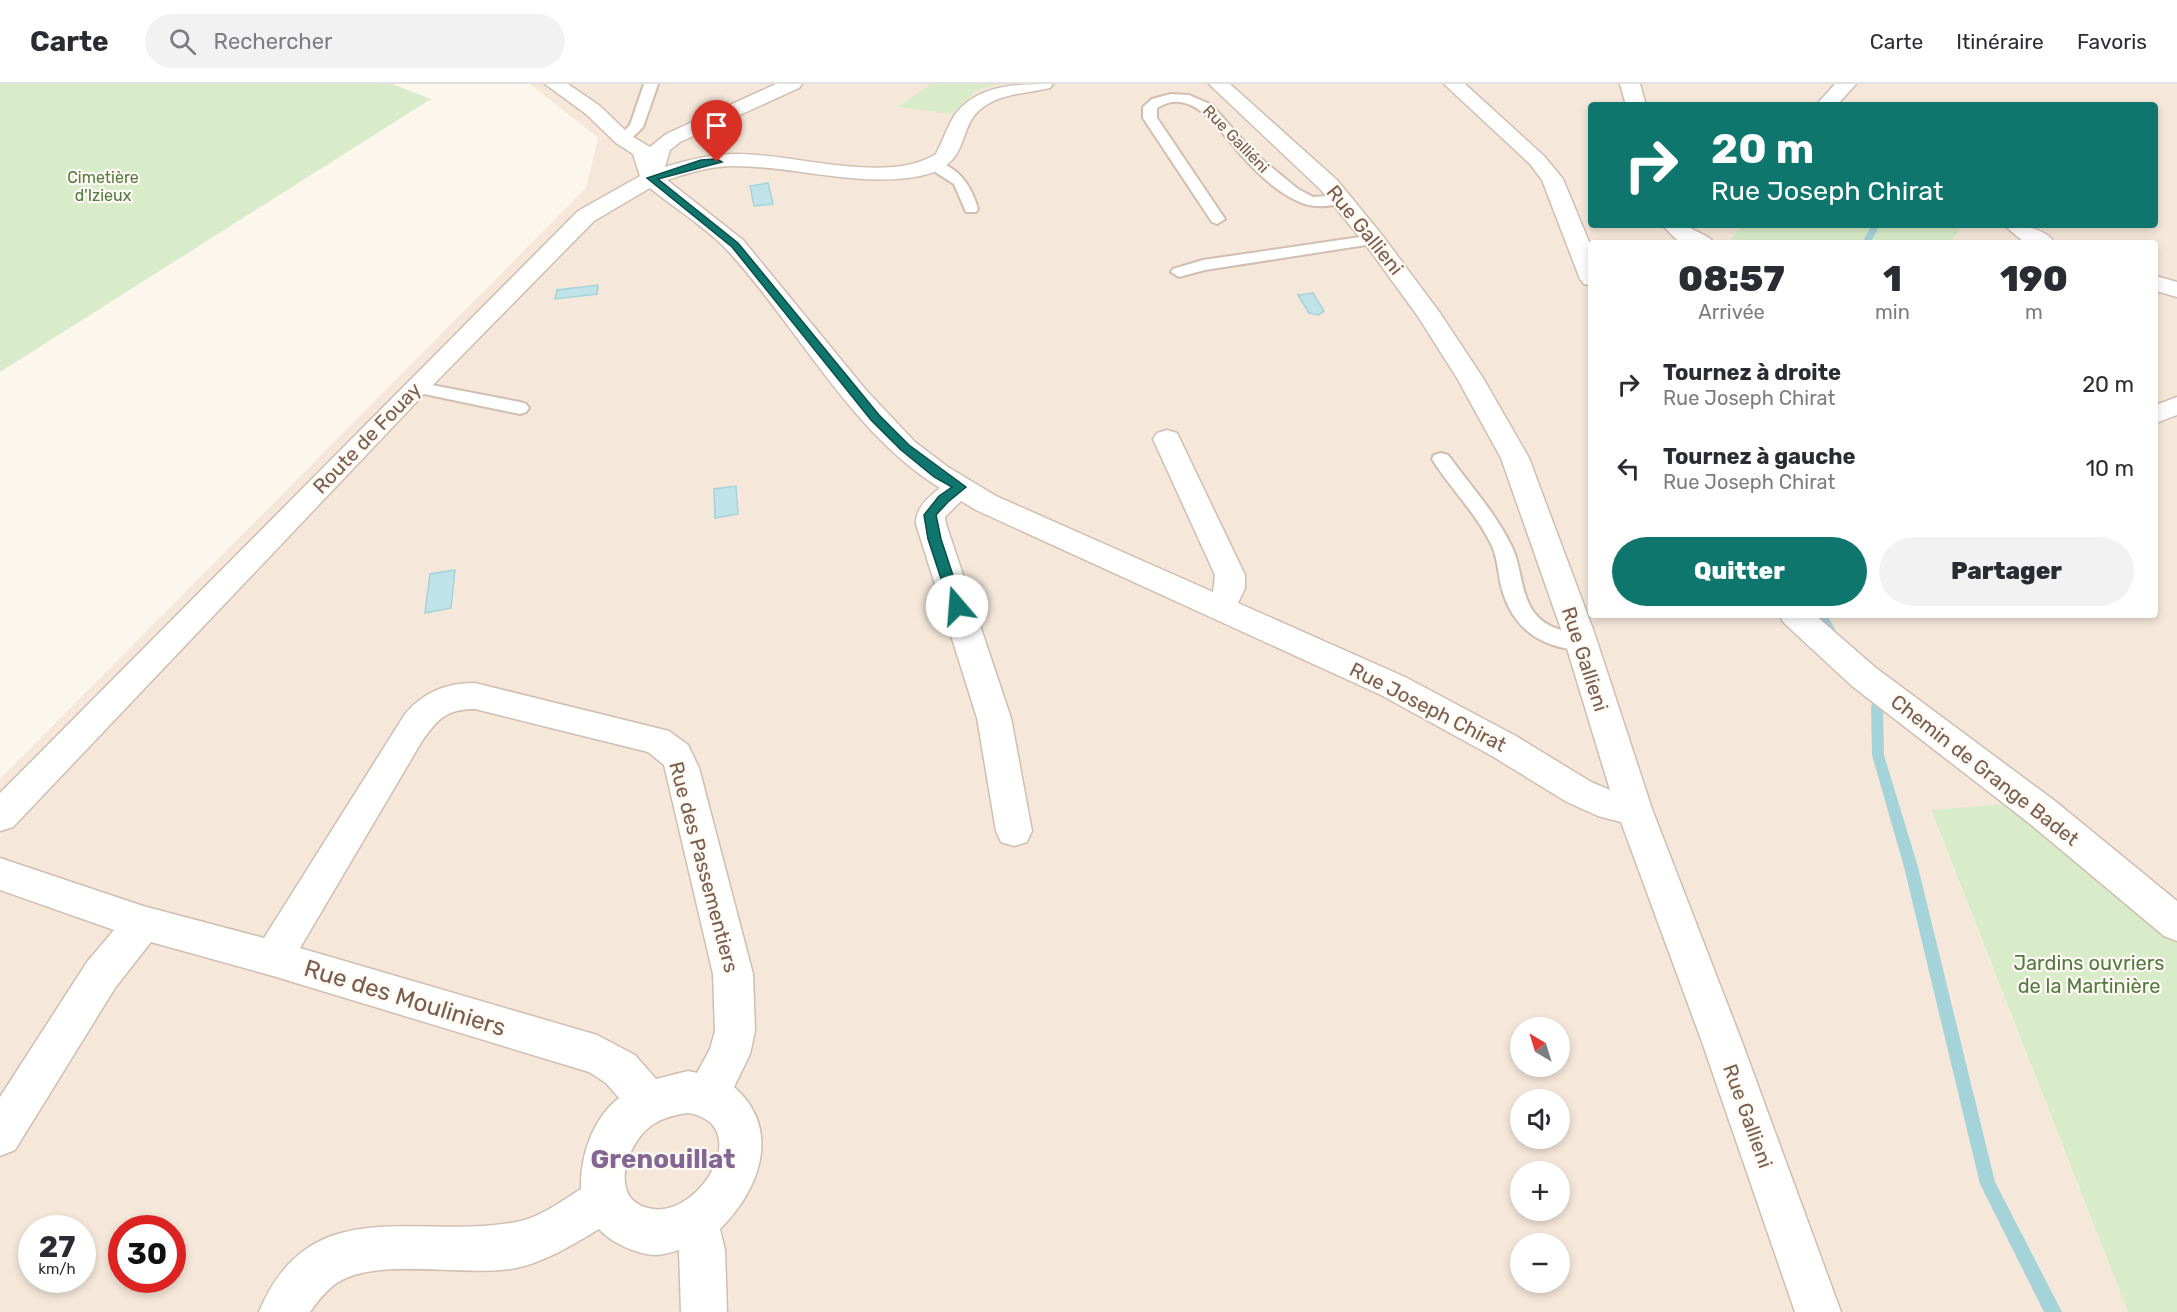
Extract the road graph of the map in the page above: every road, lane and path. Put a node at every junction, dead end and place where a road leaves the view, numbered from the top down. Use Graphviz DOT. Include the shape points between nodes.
graph roads {
  1 [pos="555,84"];
  2 [pos="651,84"];
  3 [pos="792,84"];
  4 [pos="1043,84"];
  5 [pos="1219,84"];
  6 [pos="1454,84"];
  7 [pos="1630,84"];
  8 [pos="1846,84"];
  9 [pos="1635,102"];
  10 [pos="1829,102"];
  11 [pos="623,139"];
  12 [pos="934,165"];
  13 [pos="651,178"];
  14 [pos="1341,199"];
  15 [pos="971,209"];
  16 [pos="1217,219"];
  17 [pos="1676,228"];
  18 [pos="1717,228"];
  19 [pos="2019,228"];
  20 [pos="1374,240"];
  21 [pos="1694,240"];
  22 [pos="1707,240"];
  23 [pos="2037,240"];
  24 [pos="1588,269"];
  25 [pos="1179,272"];
  26 [pos="2158,284"];
  27 [pos="2177,290"];
  28 [pos="416,387"];
  29 [pos="2177,405"];
  30 [pos="520,408"];
  31 [pos="2158,414"];
  32 [pos="1167,439"];
  33 [pos="1441,459"];
  34 [pos="960,487"];
  35 [pos="1219,608"];
  36 [pos="1799,618"];
  37 [pos="1581,642"];
  38 [pos="1634,809"];
  39 [pos="0,816"];
  40 [pos="1014,831"];
  41 [pos="0,874"];
  42 [pos="143,923"];
  43 [pos="2177,924"];
  44 [pos="273,958"];
  45 [pos="708,1096"];
  46 [pos="647,1104"];
  47 [pos="0,1136"];
  48 [pos="606,1199"];
  49 [pos="696,1220"];
  50 [pos="282,1312"];
  51 [pos="704,1312"];
  52 [pos="1818,1312"];
  1 -- 11 [label="street" via="606,120"];
  2 -- 11 [label="lane" via="636,127"];
  3 -- 13 [label="street" via="660,147"];
  4 -- 12 [label="street" via="1010,89 981,100 963,118 945,158"];
  5 -- 14 [label="street, Rue Gallieni"];
  6 -- 24 [label="street" via="1552,178"];
  7 -- 9 [label="street"];
  8 -- 10 [label="street"];
  11 -- 13 [label="street" via="642,151"];
  12 -- 13 [label="street, Route de Fouay" via="870,174 734,160 701,163"];
  12 -- 15 [label="lane" via="957,178"];
  13 -- 28 [label="street, Route de Fouay" via="586,216"];
  13 -- 34 [label="street, Rue Joseph Chirat" via="735,245 875,417 905,448"];
  14 -- 16 [label="lane, Rue Galliéni" via="1310,200 1282,183 1250,157 1202,103 1185,98 1159,100 1150,107 1150,118"];
  14 -- 20 [label="street, Rue Gallieni"];
  17 -- 21 [label="street"];
  18 -- 22 [label="street"];
  19 -- 23 [label="street"];
  20 -- 25 [label="lane" via="1203,265"];
  20 -- 37 [label="street, Rue Gallieni" via="1428,313 1515,458"];
  26 -- 27 [label="street"];
  28 -- 30 [label="lane"];
  28 -- 39 [label="street, Route de Fouay"];
  29 -- 31 [label="street"];
  32 -- 35 [label="street" via="1230,575 1228,596"];
  33 -- 37 [label="lane" via="1501,545 1513,592 1527,618 1548,637"];
  34 -- 35 [label="street, Rue Joseph Chirat" via="986,503"];
  34 -- 40 [label="street" via="935,507 930,524 994,718"];
  35 -- 38 [label="street, Rue Joseph Chirat" via="1393,686 1579,792 1611,806"];
  36 -- 43 [label="street, Chemin de Grange Badet" via="1864,677 2042,812"];
  37 -- 38 [label="street, Rue Gallieni"];
  38 -- 52 [label="street, Rue Gallieni"];
  41 -- 42 [label="street"];
  42 -- 44 [label="street, Rue des Mouliniers"];
  42 -- 47 [label="street" via="100,975"];
  44 -- 45 [label="street, Rue des Passementiers" via="410,732 438,701 457,695 475,696 657,741 670,748 682,768 733,974 735,1031 729,1054"];
  44 -- 46 [label="street, Rue des Mouliniers" via="597,1055 619,1066 636,1083"];
  45 -- 46 [label="street" via="688,1092"];
  45 -- 49 [label="street" via="722,1103 732,1115 740,1130 741,1147 729,1188"];
  46 -- 48 [label="street" via="628,1118 604,1157 601,1178"];
  48 -- 49 [label="street" via="616,1215 632,1227 674,1230"];
  48 -- 50 [label="street" via="520,1244 494,1249 380,1248 346,1254 321,1266 297,1289"];
  49 -- 51 [label="street" via="702,1250"];
}
